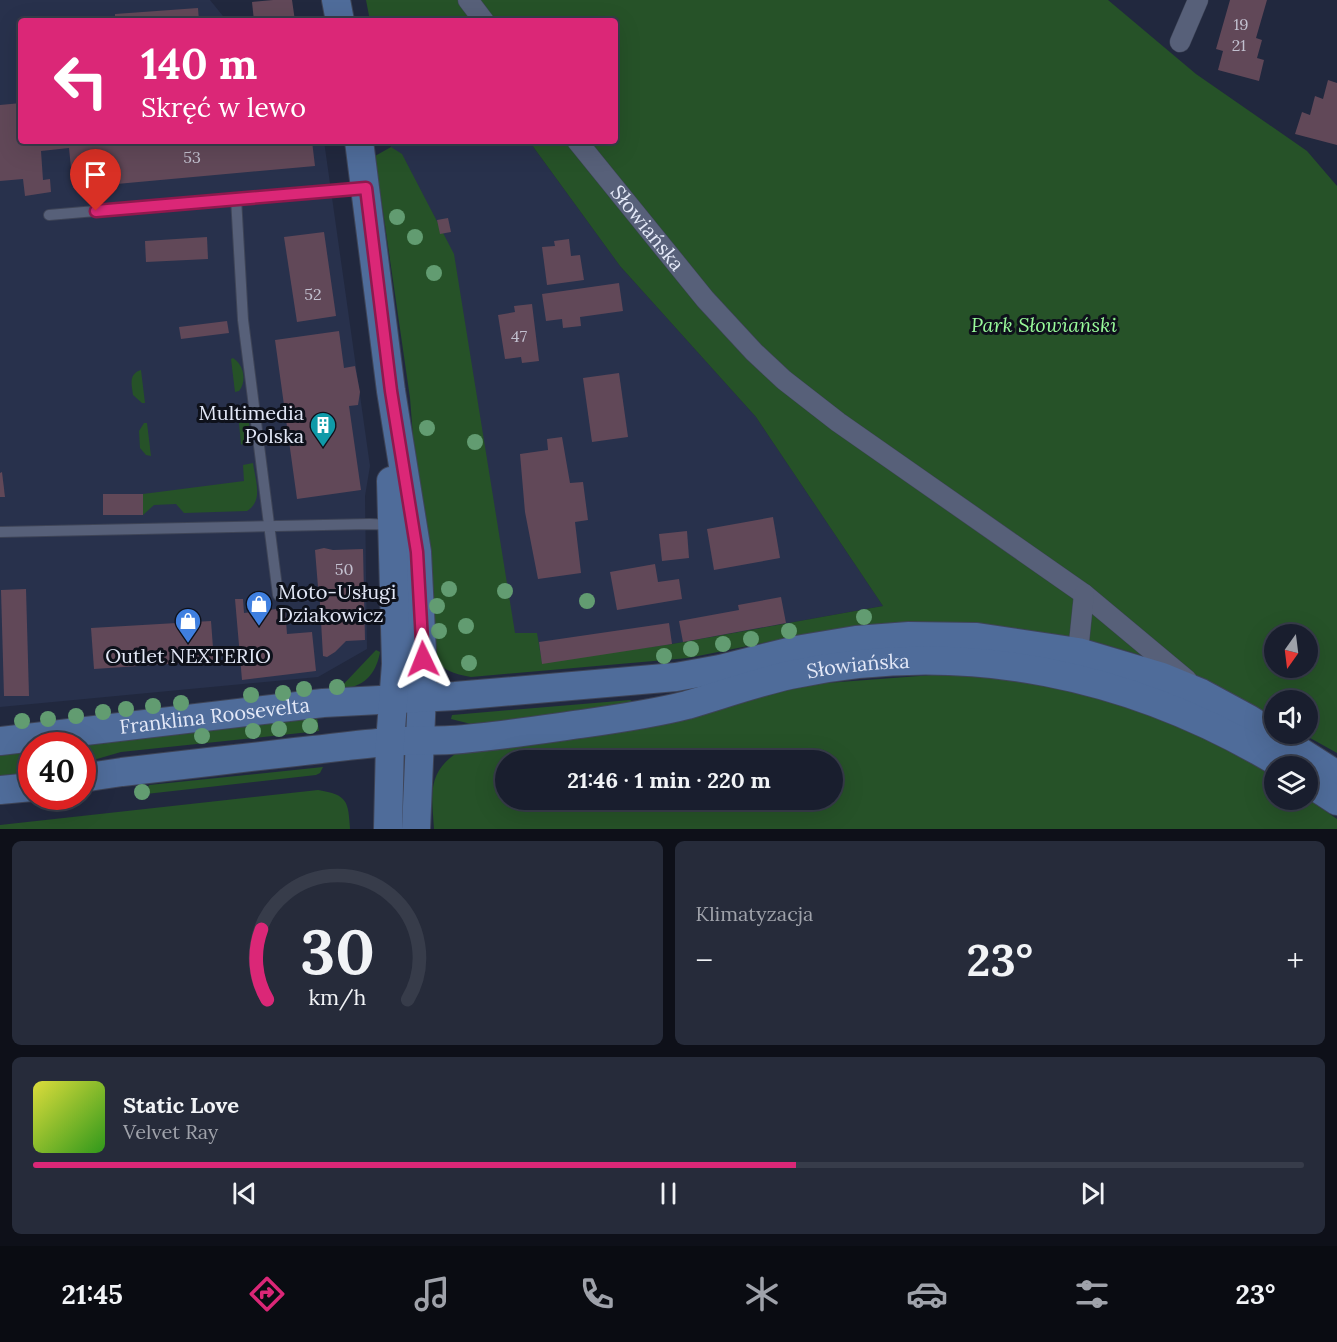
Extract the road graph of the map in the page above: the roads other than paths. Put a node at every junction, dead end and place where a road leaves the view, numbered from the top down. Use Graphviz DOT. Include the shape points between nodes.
graph roads {
  1 [pos="336,0"];
  2 [pos="468,0"];
  3 [pos="1198,0"];
  4 [pos="339,18"];
  5 [pos="482,18"];
  6 [pos="1180,42"];
  7 [pos="359,144"];
  8 [pos="579,144"];
  9 [pos="366,188"];
  10 [pos="236,198"];
  11 [pos="49,215"];
  12 [pos="391,391"];
  13 [pos="392,525"];
  14 [pos="270,526"];
  15 [pos="0,531"];
  16 [pos="1084,594"];
  17 [pos="278,595"];
  18 [pos="1078,652"];
  19 [pos="1201,693"];
  20 [pos="408,698"];
  21 [pos="0,741"];
  22 [pos="419,741"];
  23 [pos="390,742"];
  24 [pos="1266,756"];
  25 [pos="1337,775"];
  26 [pos="96,776"];
  27 [pos="18,788"];
  28 [pos="1318,789"];
  29 [pos="0,790"];
  30 [pos="1337,801"];
  31 [pos="388,829"];
  32 [pos="416,829"];
  1 -- 4 [label="main road"];
  2 -- 5 [label="street"];
  3 -- 6 [label="street"];
  7 -- 9 [label="main road"];
  8 -- 16 [label="street, Słowiańska" via="705,298 784,380"];
  9 -- 10 [label="lane"];
  9 -- 12 [label="main road"];
  10 -- 11 [label="lane"];
  10 -- 14 [label="lane" via="243,320"];
  12 -- 13 [label="main road"];
  12 -- 20 [label="main road" via="417,552 423,646"];
  13 -- 14 [label="lane"];
  13 -- 20 [label="main road" via="396,664"];
  14 -- 15 [label="lane"];
  14 -- 17 [label="lane"];
  16 -- 18 [label="street"];
  16 -- 19 [label="street, Słowiańska"];
  18 -- 19 [label="main road, Słowiańska"];
  18 -- 20 [label="main road, Słowiańska" via="977,637 882,638 796,650 676,677"];
  19 -- 25 [label="main road, Słowiańska"];
  20 -- 21 [label="main road, Franklina Roosevelta" via="323,703"];
  20 -- 22 [label="main road"];
  20 -- 23 [label="main road"];
  22 -- 23 [label="main road"];
  22 -- 24 [label="main road, Słowiańska" via="551,728 657,711 824,669 869,663 948,661 1016,667 1117,688 1215,727"];
  22 -- 32 [label="main road"];
  23 -- 26 [label="main road"];
  23 -- 31 [label="main road"];
  27 -- 29 [label="main road"];
  28 -- 30 [label="main road"];
}
